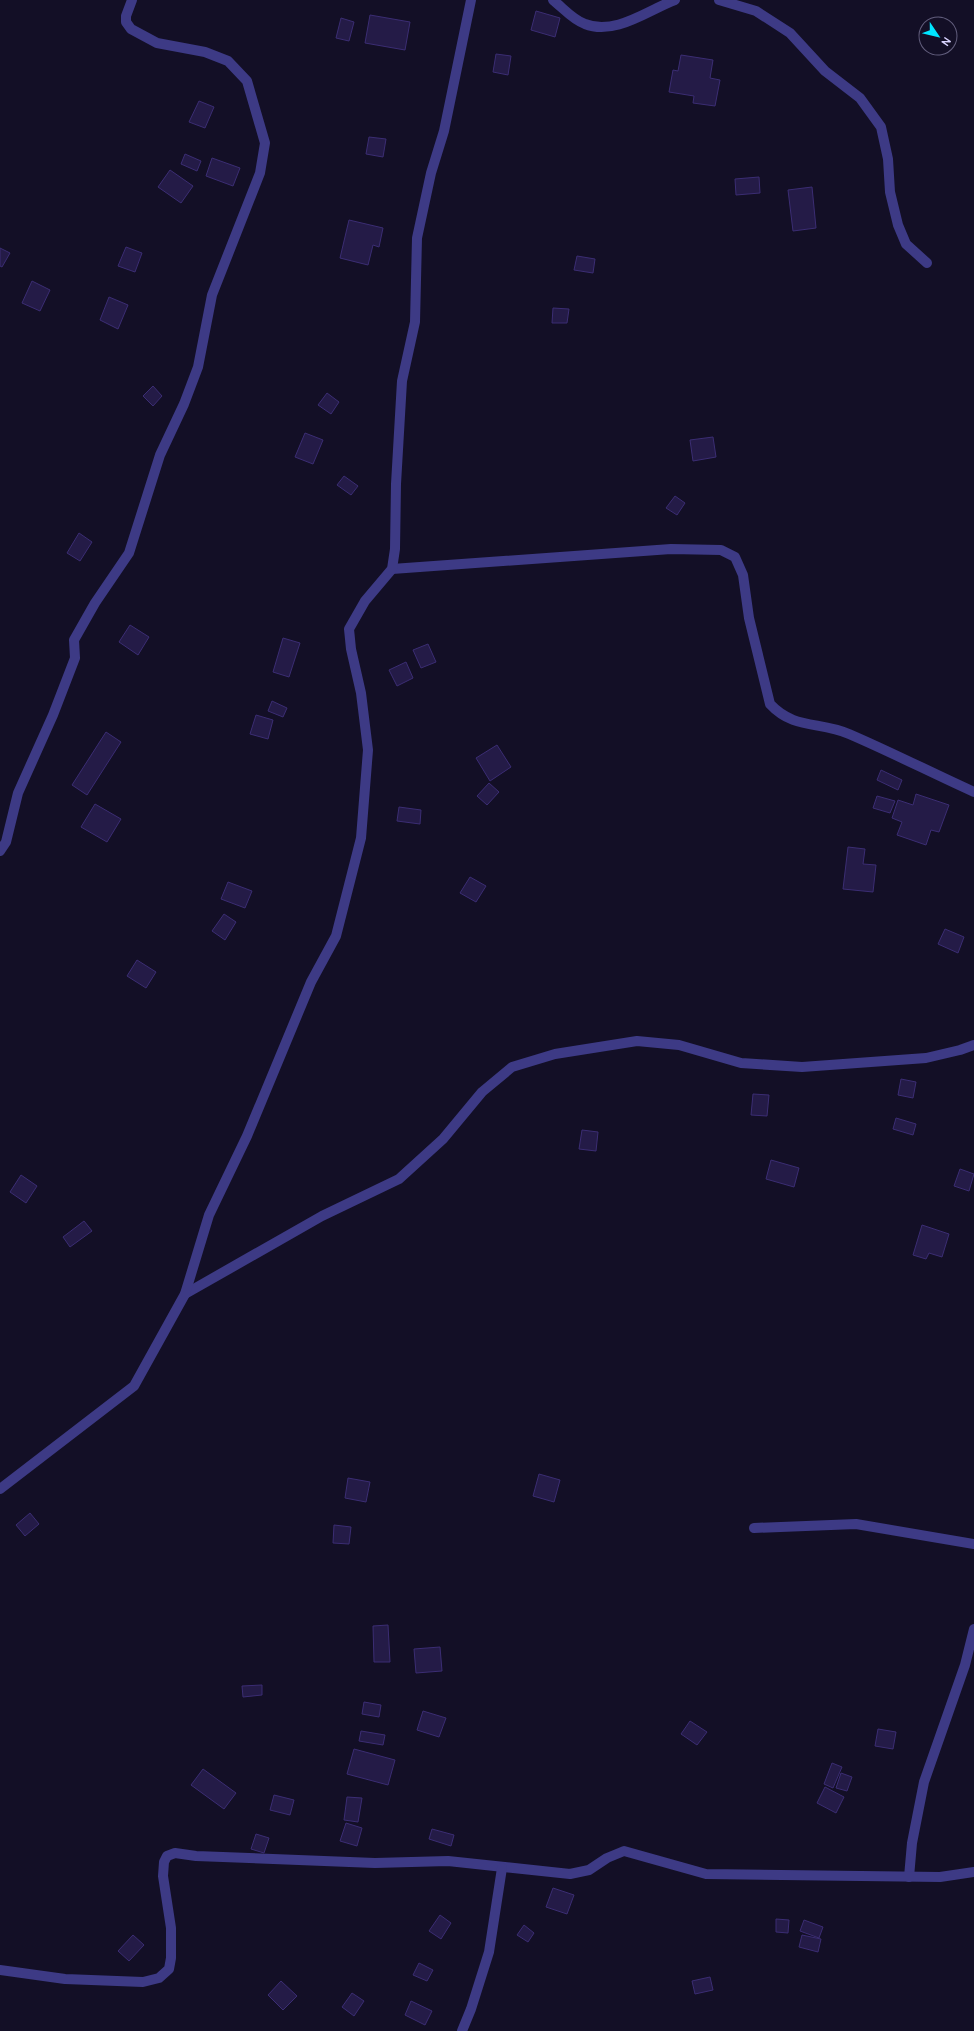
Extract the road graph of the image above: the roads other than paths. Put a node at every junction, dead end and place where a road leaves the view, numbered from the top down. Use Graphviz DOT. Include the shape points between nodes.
graph roads {
  1 [pos="132,0"];
  2 [pos="471,0"];
  3 [pos="553,0"];
  4 [pos="675,0"];
  5 [pos="719,0"];
  6 [pos="927,263"];
  7 [pos="392,568"];
  8 [pos="974,792"];
  9 [pos="0,851"];
  10 [pos="974,1045"];
  11 [pos="185,1294"];
  12 [pos="0,1489"];
  13 [pos="754,1528"];
  14 [pos="974,1544"];
  15 [pos="974,1629"];
  16 [pos="502,1868"];
  17 [pos="974,1872"];
  18 [pos="909,1877"];
  19 [pos="0,1970"];
  20 [pos="462,2031"];
  1 -- 9 [label="street" via="126,16 126,22 131,29 157,43 205,52 228,61 247,81 265,143 260,173 212,295 198,367 160,455 129,553 95,603 74,640 75,658 18,793 6,842"];
  2 -- 7 [label="street" via="446,124 431,173 417,238 416,322 402,381"];
  3 -- 4 [label="street" via="585,25 606,28 639,17"];
  5 -- 6 [label="street" via="756,11 790,32 825,71 860,98 881,127 888,159 890,192 898,225 906,244"];
  7 -- 8 [label="street" via="671,549 722,550 735,557 743,575 770,704 780,714 796,722 847,733"];
  7 -- 11 [label="street" via="365,601 349,629 368,750 361,838 336,936 311,982 247,1136 208,1215"];
  10 -- 11 [label="street" via="926,1058 802,1067 741,1063 679,1045 637,1041 556,1054 512,1067 482,1092 444,1139 399,1179 322,1216"];
  11 -- 12 [label="street" via="134,1386"];
  13 -- 14 [label="street" via="856,1524"];
  15 -- 18 [label="street" via="965,1665 924,1782 912,1843"];
  16 -- 18 [label="street" via="570,1874 589,1870 624,1851 706,1874"];
  16 -- 19 [label="street" via="448,1861 375,1863 175,1853 167,1856 164,1862 163,1876 171,1928 171,1958 169,1969 159,1978 143,1982 65,1979"];
  16 -- 20 [label="street" via="489,1952"];
  17 -- 18 [label="street" via="940,1877"];
}
